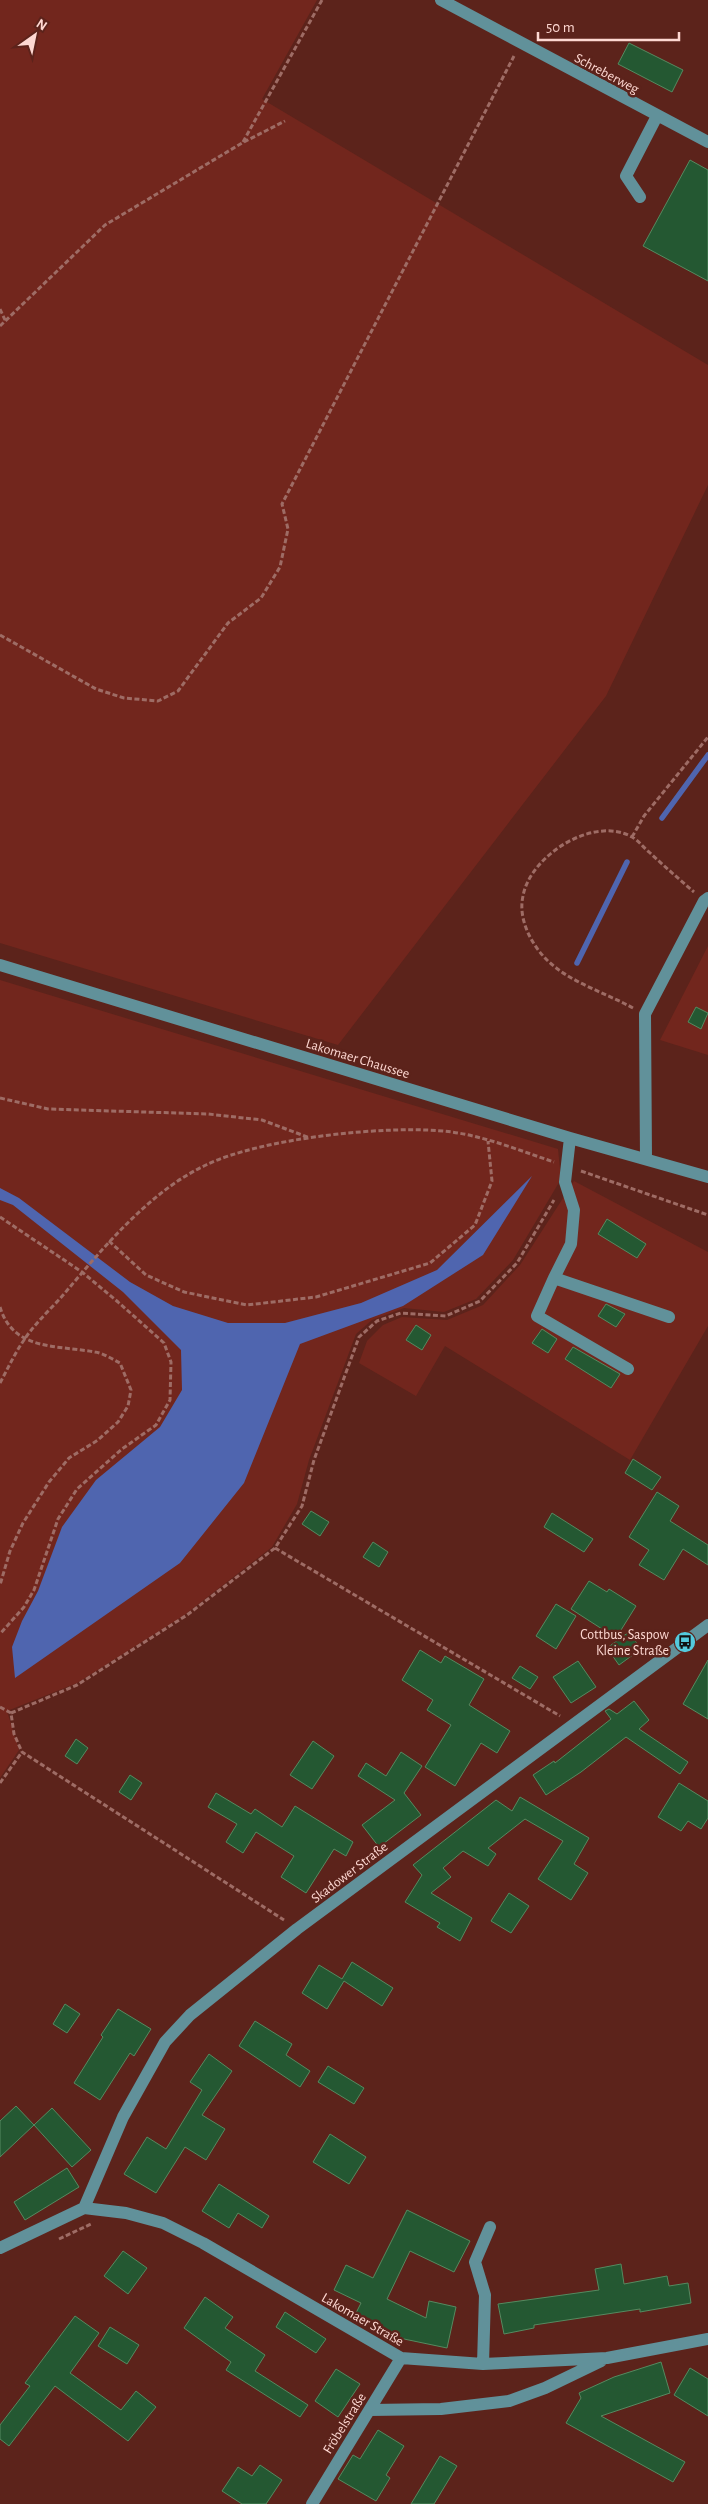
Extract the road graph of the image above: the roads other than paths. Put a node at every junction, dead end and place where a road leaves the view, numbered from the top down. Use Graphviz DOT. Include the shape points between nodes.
graph roads {
  1 [pos="441,0"];
  2 [pos="656,116"];
  3 [pos="708,142"];
  4 [pos="640,197"];
  5 [pos="706,900"];
  6 [pos="0,965"];
  7 [pos="570,1138"];
  8 [pos="646,1159"];
  9 [pos="708,1177"];
  10 [pos="554,1278"];
  11 [pos="669,1317"];
  12 [pos="628,1368"];
  13 [pos="708,1625"];
  14 [pos="84,2208"];
  15 [pos="490,2227"];
  16 [pos="0,2248"];
  17 [pos="708,2339"];
  18 [pos="401,2358"];
  19 [pos="607,2358"];
  20 [pos="483,2364"];
  21 [pos="370,2410"];
  22 [pos="312,2504"];
  1 -- 2 [label="street, Schreberweg"];
  2 -- 3 [label="street, Schreberweg"];
  2 -- 4 [label="street" via="626,176"];
  5 -- 8 [label="street" via="645,1014"];
  6 -- 7 [label="street, Lakomaer Chaussee"];
  7 -- 8 [label="street, Lakomaer Chaussee"];
  7 -- 10 [label="street" via="565,1182 574,1210 570,1244"];
  8 -- 9 [label="street, Lakomaer Chaussee"];
  10 -- 11 [label="street"];
  10 -- 12 [label="street" via="538,1316"];
  13 -- 14 [label="street, Skadower Straße" via="298,1929 190,2014 165,2042 120,2123"];
  14 -- 16 [label="street"];
  14 -- 18 [label="street, Lakomaer Straße" via="126,2213 163,2223 204,2243"];
  15 -- 20 [label="street" via="475,2262 485,2295"];
  17 -- 19 [label="street, Lakomaer Straße"];
  18 -- 20 [label="street, Lakomaer Straße"];
  18 -- 21 [label="street, Fröbelstraße"];
  19 -- 20 [label="street, Lakomaer Straße"];
  19 -- 21 [label="street" via="546,2388 510,2401 441,2410"];
  21 -- 22 [label="street, Fröbelstraße"];
}
